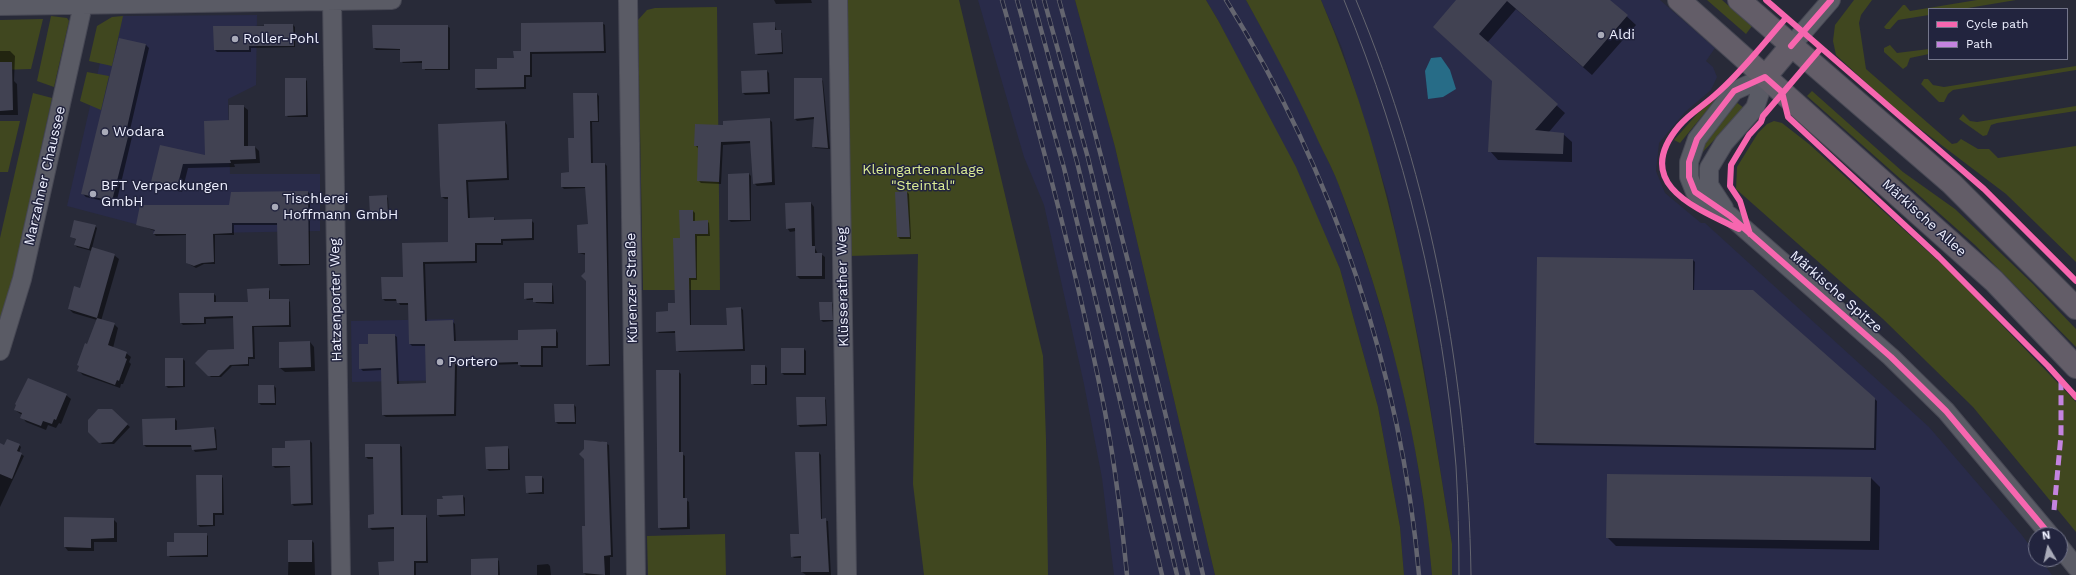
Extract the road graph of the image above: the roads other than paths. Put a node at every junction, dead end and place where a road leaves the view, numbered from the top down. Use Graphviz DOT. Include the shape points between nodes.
graph roads {
  1 [pos="392,0"];
  2 [pos="628,0"];
  3 [pos="838,0"];
  4 [pos="1679,0"];
  5 [pos="1739,0"];
  6 [pos="1831,0"];
  7 [pos="332,1"];
  8 [pos="84,2"];
  9 [pos="0,6"];
  10 [pos="1791,46"];
  11 [pos="1765,77"];
  12 [pos="1730,216"];
  13 [pos="2076,308"];
  14 [pos="0,351"];
  15 [pos="2076,367"];
  16 [pos="2043,527"];
  17 [pos="2068,557"];
  18 [pos="2076,567"];
  19 [pos="341,575"];
  20 [pos="636,575"];
  21 [pos="847,575"];
  1 -- 7 [label="street"];
  2 -- 20 [label="street, Kürenzer Straße"];
  3 -- 21 [label="street, Klüsserather Weg"];
  4 -- 11 [label="main road, Märkische Allee"];
  5 -- 10 [label="main road"];
  6 -- 10 [label="street"];
  7 -- 8 [label="street"];
  7 -- 19 [label="street, Hatzenporter Weg"];
  8 -- 9 [label="street"];
  8 -- 14 [label="street, Marzahner Chaussee" via="22,279"];
  10 -- 11 [label="main road"];
  10 -- 13 [label="main road" via="1952,184"];
  11 -- 12 [label="street, Märkische Spitze" via="1755,108 1724,143 1709,168 1709,186"];
  11 -- 12 [label="street, Märkische Spitze" via="1734,91 1697,139 1689,162 1689,177 1695,192"];
  11 -- 15 [label="main road, Märkische Allee" via="1994,281"];
  12 -- 16 [label="street, Märkische Spitze" via="1891,357 1946,411"];
  17 -- 18 [label="street"];
}
